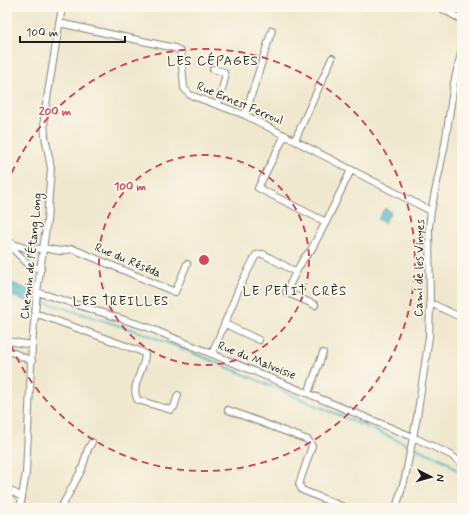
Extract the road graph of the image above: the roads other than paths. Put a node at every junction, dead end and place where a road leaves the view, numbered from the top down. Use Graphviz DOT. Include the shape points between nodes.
graph roads {
  1 [pos="62,7"];
  2 [pos="439,7"];
  3 [pos="462,20"];
  4 [pos="59,23"];
  5 [pos="272,30"];
  6 [pos="462,49"];
  7 [pos="332,58"];
  8 [pos="213,69"];
  9 [pos="218,105"];
  10 [pos="245,115"];
  11 [pos="285,135"];
  12 [pos="296,140"];
  13 [pos="351,170"];
  14 [pos="431,211"];
  15 [pos="326,222"];
  16 [pos="9,241"];
  17 [pos="43,248"];
  18 [pos="187,264"];
  19 [pos="40,269"];
  20 [pos="296,272"];
  21 [pos="37,292"];
  22 [pos="315,305"];
  23 [pos="430,305"];
  24 [pos="35,313"];
  25 [pos="462,318"];
  26 [pos="225,324"];
  27 [pos="259,340"];
  28 [pos="7,341"];
  29 [pos="32,345"];
  30 [pos="7,350"];
  31 [pos="323,353"];
  32 [pos="212,354"];
  33 [pos="32,361"];
  34 [pos="308,393"];
  35 [pos="178,395"];
  36 [pos="228,410"];
  37 [pos="412,439"];
  38 [pos="92,442"];
  39 [pos="462,464"];
  40 [pos="7,489"];
  41 [pos="22,498"];
  42 [pos="20,508"];
  43 [pos="61,508"];
  44 [pos="346,508"];
  45 [pos="396,508"];
  1 -- 4 [label="street, Chemin de l'Étang Long"];
  2 -- 3 [label="street"];
  4 -- 9 [label="street, Rue Ernest Ferroul" via="175,48 181,52 184,88 190,95"];
  4 -- 17 [label="street, Chemin de l'Étang Long" via="44,127 51,168"];
  5 -- 10 [label="street"];
  6 -- 14 [label="street, Camí de les Vinyes"];
  7 -- 12 [label="street"];
  8 -- 9 [label="street" via="224,72 225,78"];
  9 -- 10 [label="street, Rue Ernest Ferroul"];
  10 -- 11 [label="street, Rue Ernest Ferroul"];
  11 -- 12 [label="street, Rue Ernest Ferroul"];
  11 -- 15 [label="street" via="258,188"];
  12 -- 13 [label="street, Rue Ernest Ferroul"];
  13 -- 14 [label="street, Rue Ernest Ferroul"];
  13 -- 15 [label="street"];
  14 -- 23 [label="street, Camí de les Vinyes" via="428,262"];
  15 -- 20 [label="street"];
  16 -- 17 [label="street" via="30,250"];
  16 -- 19 [label="street" via="30,266"];
  17 -- 18 [label="street, Rue du Réséda" via="60,251 73,249 175,292"];
  17 -- 19 [label="street, Chemin de l'Étang Long"];
  19 -- 21 [label="street, Chemin de l'Étang Long"];
  20 -- 22 [label="street" via="286,292"];
  20 -- 26 [label="street" via="263,254 256,255"];
  21 -- 24 [label="street, Chemin de l'Étang Long"];
  21 -- 32 [label="street, Rue du Malvoisie" via="147,327"];
  23 -- 25 [label="street"];
  23 -- 37 [label="street, Camí de les Vinyes" via="429,337"];
  24 -- 29 [label="street, Chemin de l'Étang Long"];
  24 -- 35 [label="street" via="145,354 135,389 138,400 171,410"];
  26 -- 27 [label="street"];
  26 -- 32 [label="street"];
  28 -- 29 [label="street"];
  29 -- 33 [label="street, Chemin de l'Étang Long"];
  30 -- 33 [label="street"];
  31 -- 34 [label="street"];
  32 -- 34 [label="street, Rue du Malvoisie"];
  33 -- 41 [label="street, Chemin de l'Étang Long" via="26,473"];
  34 -- 37 [label="street, Rue du Malvoisie"];
  36 -- 44 [label="street" via="308,440 312,446 299,484 302,490"];
  37 -- 39 [label="street, Rue du Malvoisie" via="452,455"];
  37 -- 45 [label="street, Camí de les Vinyes"];
  38 -- 43 [label="street" via="82,469"];
  40 -- 41 [label="street"];
  41 -- 42 [label="street, Chemin de l'Étang Long"];
}
